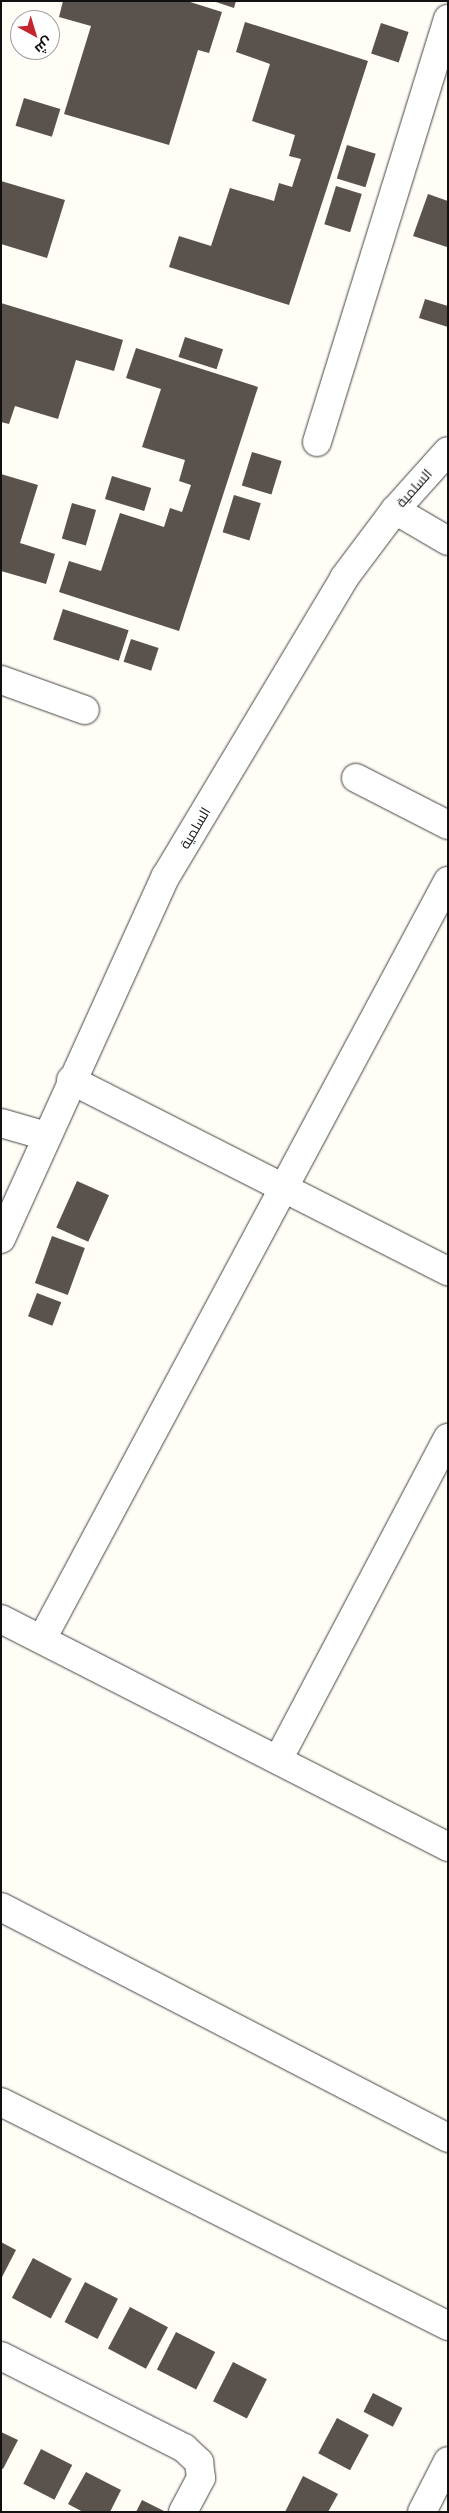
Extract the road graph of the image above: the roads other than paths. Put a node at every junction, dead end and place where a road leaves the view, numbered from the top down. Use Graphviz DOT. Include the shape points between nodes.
graph roads {
  1 [pos="448,20"];
  2 [pos="317,442"];
  3 [pos="448,451"];
  4 [pos="395,510"];
  5 [pos="448,542"];
  6 [pos="1,680"];
  7 [pos="85,710"];
  8 [pos="356,778"];
  9 [pos="448,825"];
  10 [pos="448,881"];
  11 [pos="71,1080"];
  12 [pos="1,1123"];
  13 [pos="46,1136"];
  14 [pos="286,1188"];
  15 [pos="10,1194"];
  16 [pos="1,1239"];
  17 [pos="448,1271"];
  18 [pos="448,1438"];
  19 [pos="1,1619"];
  20 [pos="42,1639"];
  21 [pos="279,1758"];
  22 [pos="448,1847"];
  23 [pos="1,1908"];
  24 [pos="1,2102"];
  25 [pos="448,2138"];
  26 [pos="448,2326"];
  27 [pos="1,2356"];
  28 [pos="448,2461"];
  29 [pos="183,2512"];
  30 [pos="422,2512"];
  1 -- 2 [label="street"];
  3 -- 4 [label="street, السلمية"];
  4 -- 5 [label="street"];
  4 -- 11 [label="street, السلمية" via="344,578 166,876"];
  6 -- 7 [label="street"];
  8 -- 9 [label="street"];
  10 -- 14 [label="street"];
  11 -- 13 [label="street, السلمية"];
  11 -- 14 [label="street"];
  12 -- 13 [label="street"];
  13 -- 15 [label="street, السلمية"];
  14 -- 17 [label="street"];
  14 -- 20 [label="street"];
  15 -- 16 [label="street, السلمية"];
  18 -- 21 [label="street"];
  19 -- 20 [label="street"];
  20 -- 21 [label="street"];
  21 -- 22 [label="street"];
  23 -- 25 [label="street"];
  24 -- 26 [label="street"];
  27 -- 29 [label="street" via="184,2448 199,2462 201,2478"];
  28 -- 30 [label="street"];
}
